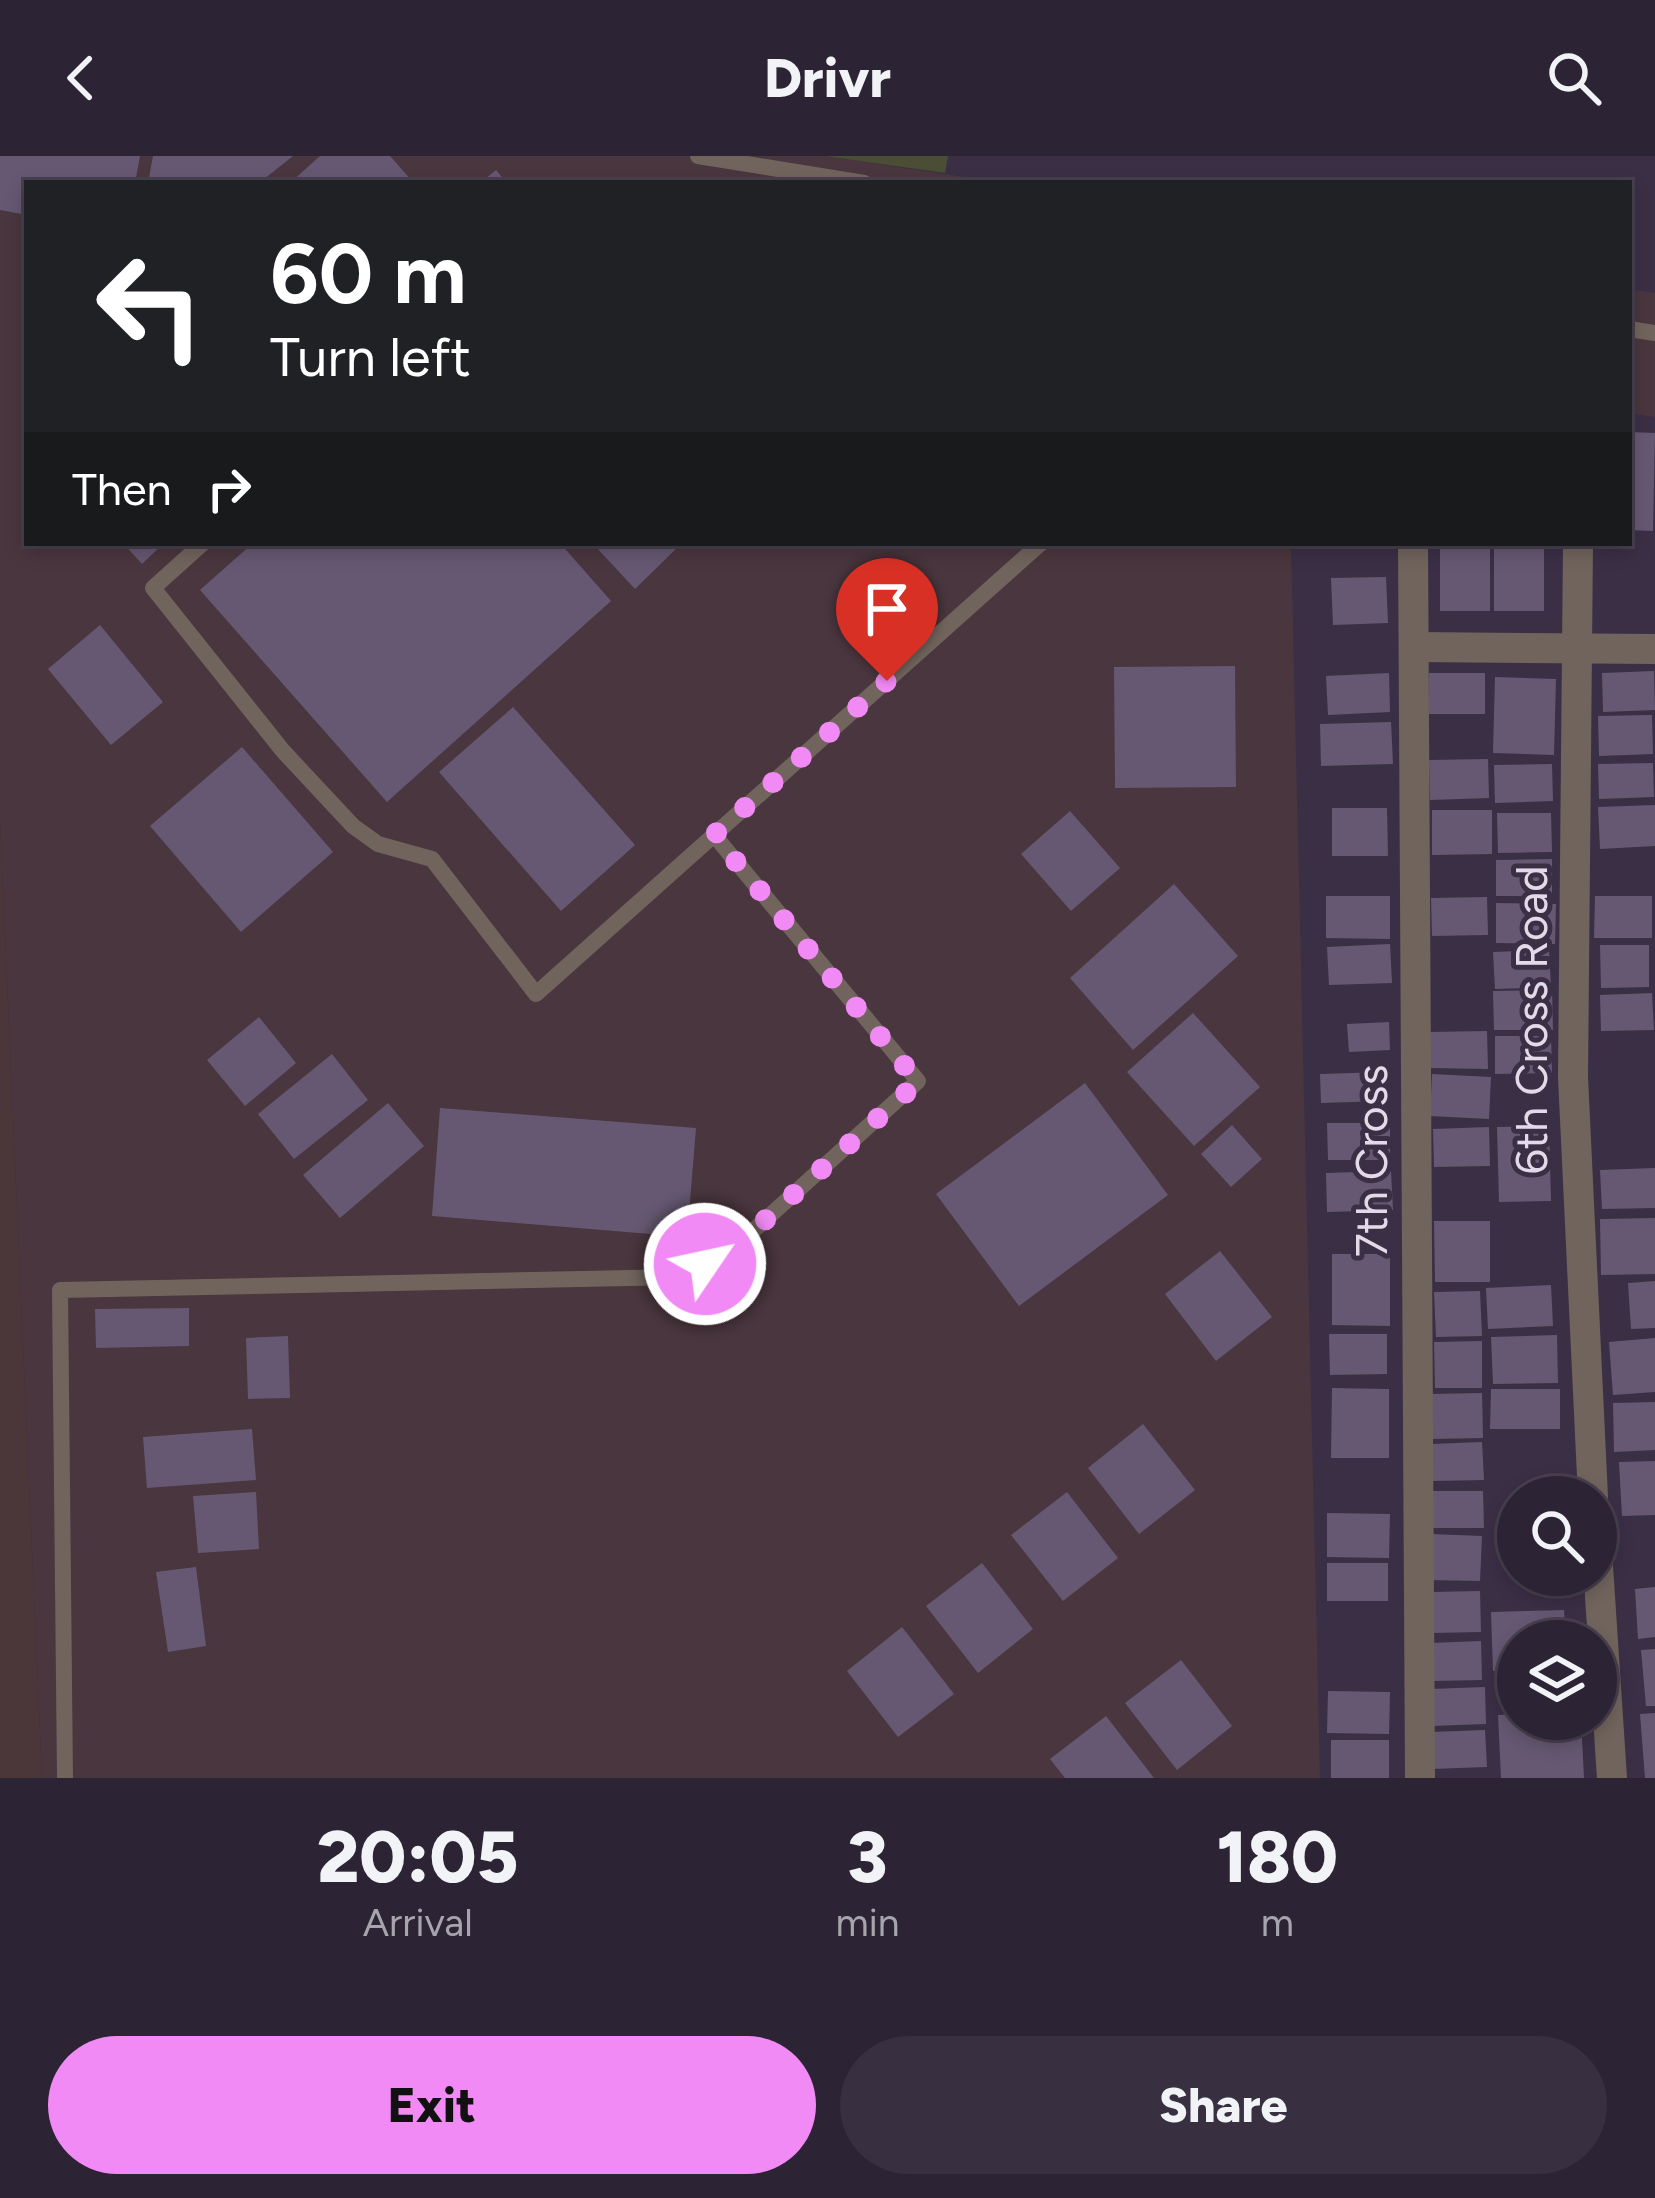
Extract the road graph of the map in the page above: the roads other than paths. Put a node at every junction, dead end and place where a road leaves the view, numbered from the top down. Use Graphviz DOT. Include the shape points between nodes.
graph roads {
  1 [pos="698,156"];
  2 [pos="845,180"];
  3 [pos="199,546"];
  4 [pos="1038,546"];
  5 [pos="1413,546"];
  6 [pos="1578,546"];
  7 [pos="1414,647"];
  8 [pos="1579,648"];
  9 [pos="1655,649"];
  10 [pos="714,835"];
  11 [pos="1593,1476"];
  12 [pos="1600,1596"];
  13 [pos="65,1778"];
  14 [pos="1420,1778"];
  15 [pos="1612,1778"];
  1 -- 2 [label="lane"];
  3 -- 10 [label="lane" via="153,588 353,826 378,844 432,859 536,994"];
  4 -- 10 [label="lane"];
  5 -- 7 [label="street, 7th Cross"];
  6 -- 8 [label="street, 6th Cross Road"];
  7 -- 8 [label="street"];
  7 -- 14 [label="street, 7th Cross"];
  8 -- 9 [label="street"];
  8 -- 11 [label="street, 6th Cross Road" via="1573,1100"];
  10 -- 13 [label="lane" via="918,1082 732,1250 678,1277 61,1290"];
  12 -- 15 [label="street"];
}
